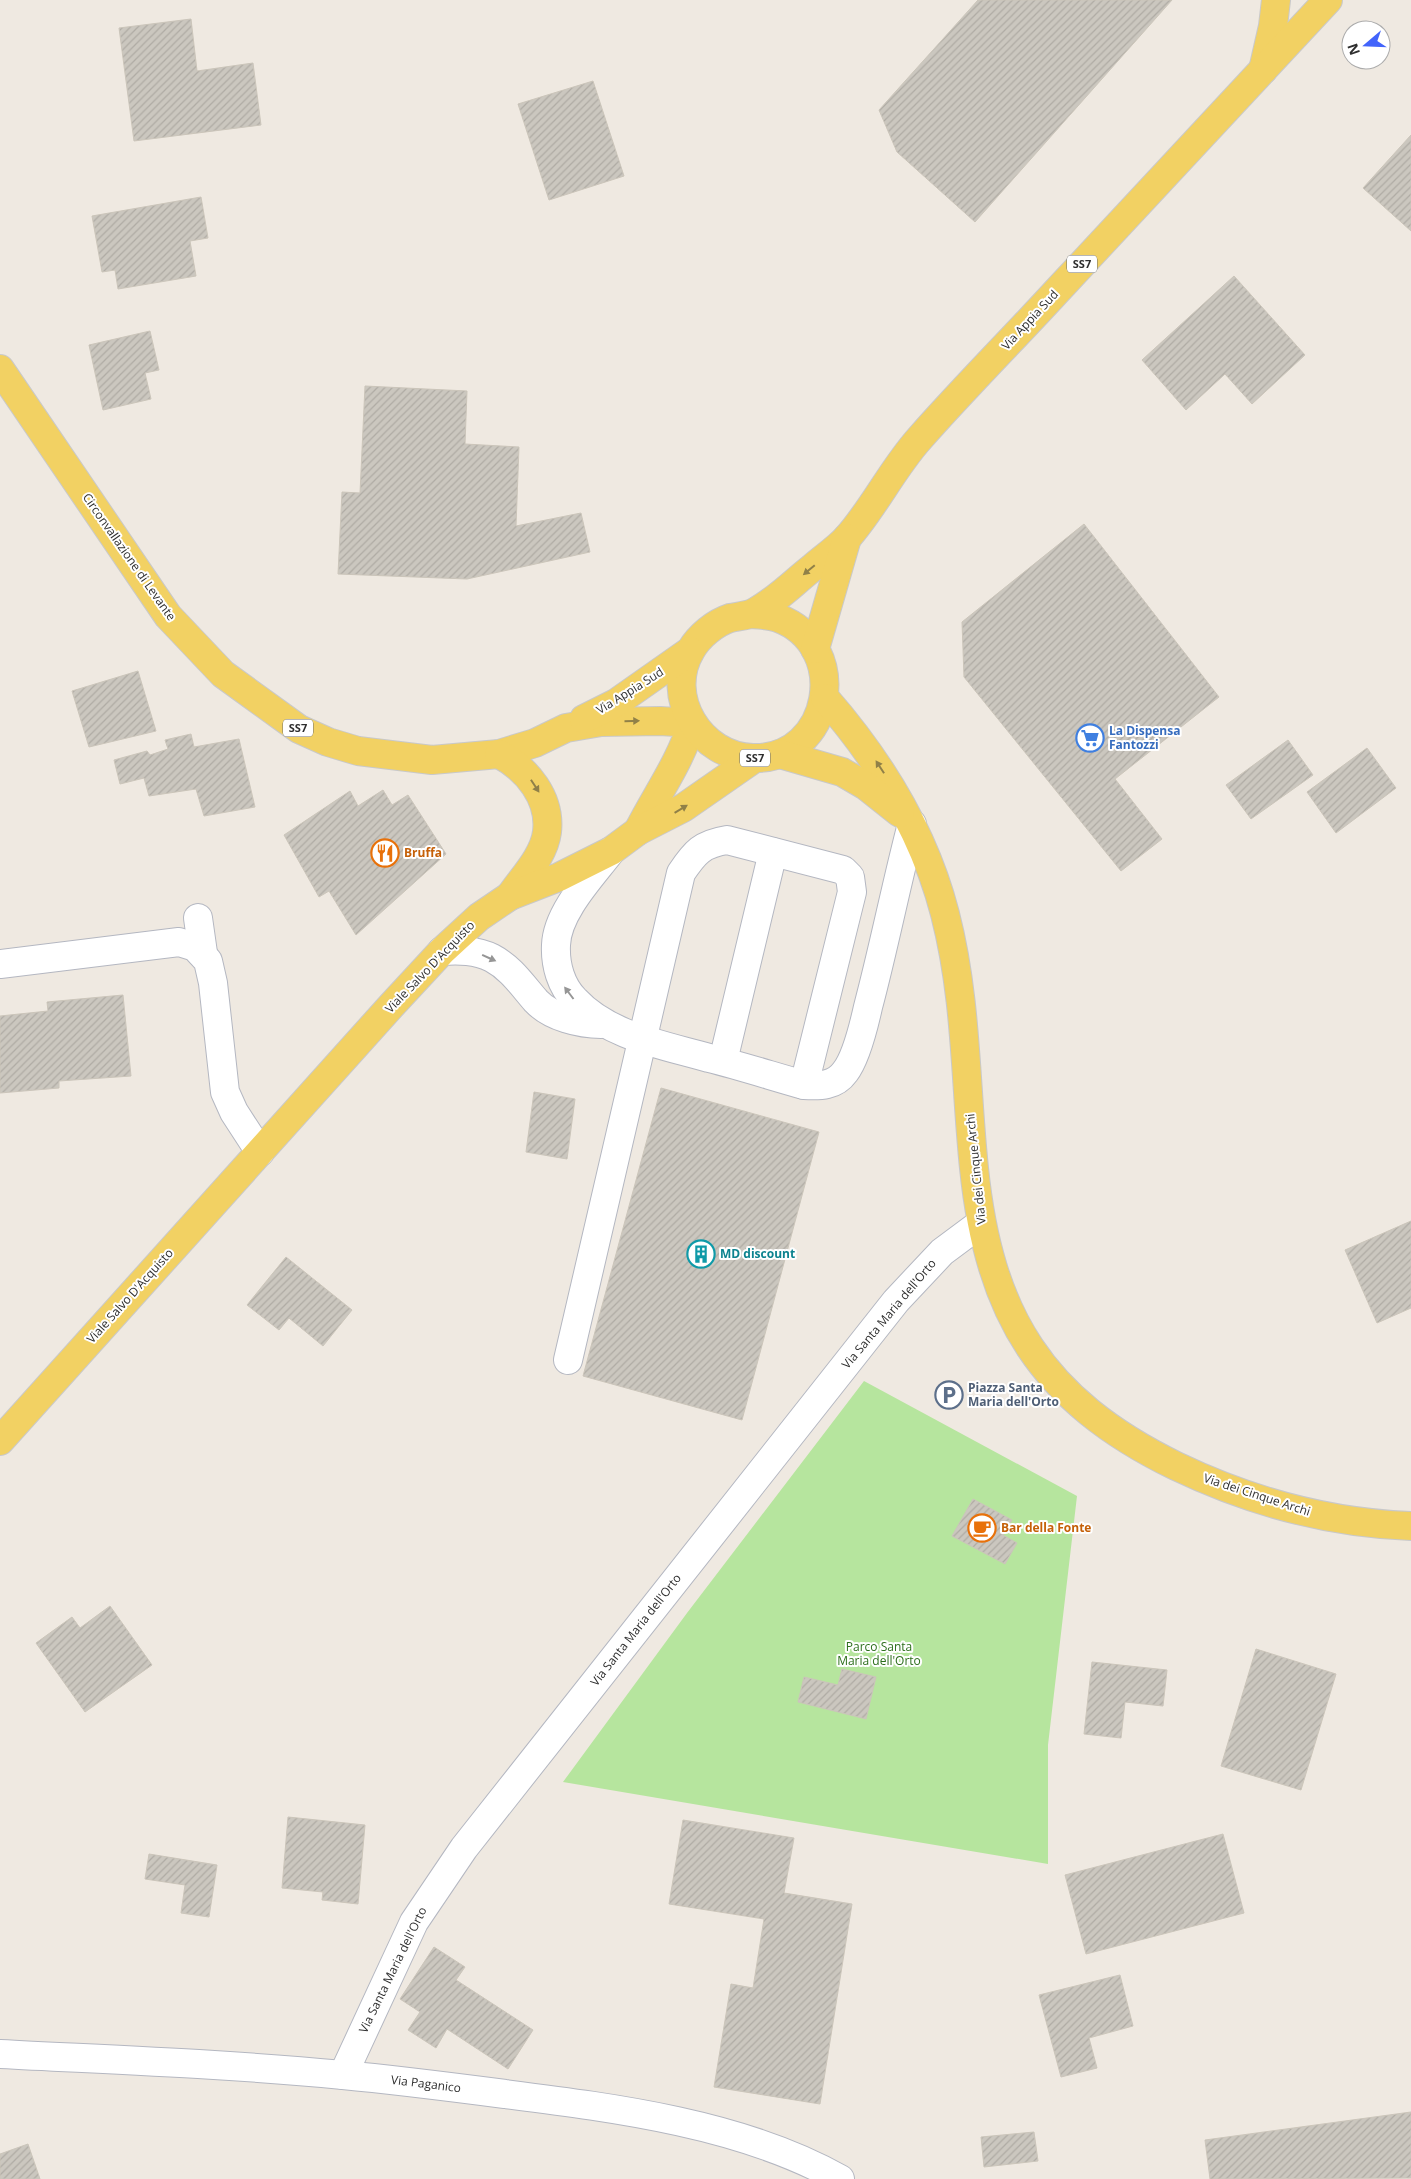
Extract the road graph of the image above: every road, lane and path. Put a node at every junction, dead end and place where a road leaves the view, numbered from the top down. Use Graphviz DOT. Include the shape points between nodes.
graph roads {
  1 [pos="1276,0"];
  2 [pos="1328,0"];
  3 [pos="1263,70"];
  4 [pos="0,368"];
  5 [pos="846,538"];
  6 [pos="752,614"];
  7 [pos="815,649"];
  8 [pos="690,651"];
  9 [pos="825,698"];
  10 [pos="692,723"];
  11 [pos="566,728"];
  12 [pos="499,754"];
  13 [pos="767,756"];
  14 [pos="912,824"];
  15 [pos="638,832"];
  16 [pos="611,851"];
  17 [pos="773,852"];
  18 [pos="510,896"];
  19 [pos="198,918"];
  20 [pos="442,951"];
  21 [pos="203,954"];
  22 [pos="0,964"];
  23 [pos="606,1024"];
  24 [pos="643,1039"];
  25 [pos="723,1061"];
  26 [pos="804,1085"];
  27 [pos="260,1152"];
  28 [pos="982,1222"];
  29 [pos="568,1360"];
  30 [pos="0,1441"];
  31 [pos="1411,1526"];
  32 [pos="0,2054"];
  33 [pos="343,2075"];
  34 [pos="840,2179"];
  1 -- 3 [label="main road"];
  2 -- 3 [label="main road, Via Appia Sud / SS7"];
  3 -- 5 [label="main road, Via Appia Sud / SS7" via="917,441"];
  4 -- 12 [label="main road, Circonvallazione di Levante / SS7" via="168,616 223,674 298,729 335,744 396,757 432,760"];
  5 -- 6 [label="main road, Via Appia Sud / SS7, one-way" via="776,599"];
  5 -- 7 [label="main road, SS7"];
  6 -- 7 [label="main road, SS7" via="777,618 799,630"];
  6 -- 8 [label="main road, SS7" via="728,618 706,632"];
  7 -- 9 [label="main road, SS7" via="824,672"];
  8 -- 10 [label="main road, SS7" via="682,675 683,700"];
  8 -- 11 [label="main road, Via Appia Sud / SS7" via="616,703"];
  9 -- 13 [label="main road, SS7" via="817,721 801,741"];
  14 -- 9 [label="main road, Via dei Cinque Archi, one-way" via="880,766"];
  11 -- 10 [label="main road, Circonvallazione di Levante / SS7, one-way" via="611,722"];
  10 -- 13 [label="main road, SS7" via="708,742 730,755"];
  10 -- 15 [label="main road" via="679,758"];
  11 -- 12 [label="main road, Circonvallazione di Levante / SS7"];
  12 -- 18 [label="main road, one-way" via="516,763 539,791 547,832 537,859"];
  13 -- 14 [label="main road" via="842,772 866,786"];
  15 -- 13 [label="main road, Viale Salvo D'Acquisto, one-way"];
  14 -- 26 [label="street" via="860,1039 845,1072 827,1086"];
  14 -- 28 [label="main road, Via dei Cinque Archi" via="928,858 946,915 958,978 965,1031 973,1164"];
  15 -- 16 [label="main road, Viale Salvo D'Acquisto"];
  16 -- 18 [label="main road, Viale Salvo D'Acquisto" via="559,877"];
  23 -- 16 [label="street, one-way" via="576,1001 563,985 557,965 556,944 561,923 576,896"];
  17 -- 24 [label="street" via="727,840 712,842 695,853 681,873"];
  17 -- 25 [label="street"];
  17 -- 26 [label="street" via="843,870 850,876 852,892"];
  18 -- 20 [label="main road, Viale Salvo D'Acquisto" via="479,917"];
  19 -- 21 [label="street"];
  20 -- 23 [label="street, one-way" via="466,950 490,957 508,969 537,1003 556,1014 585,1024"];
  20 -- 27 [label="main road, Viale Salvo D'Acquisto"];
  21 -- 22 [label="street" via="179,942"];
  21 -- 27 [label="street" via="214,983 225,1092"];
  23 -- 24 [label="street"];
  24 -- 25 [label="street"];
  24 -- 29 [label="street"];
  25 -- 26 [label="street"];
  27 -- 30 [label="main road, Viale Salvo D'Acquisto"];
  28 -- 31 [label="main road, Via dei Cinque Archi" via="997,1281 1028,1345 1071,1398 1112,1430 1184,1470 1281,1506 1340,1519"];
  28 -- 33 [label="street, Via Santa Maria dell'Orto" via="942,1252 896,1301 464,1848 434,1889 407,1936"];
  32 -- 33 [label="street, Via Paganico"];
  33 -- 34 [label="street, Via Paganico" via="616,2109 750,2141 789,2154"];
}
